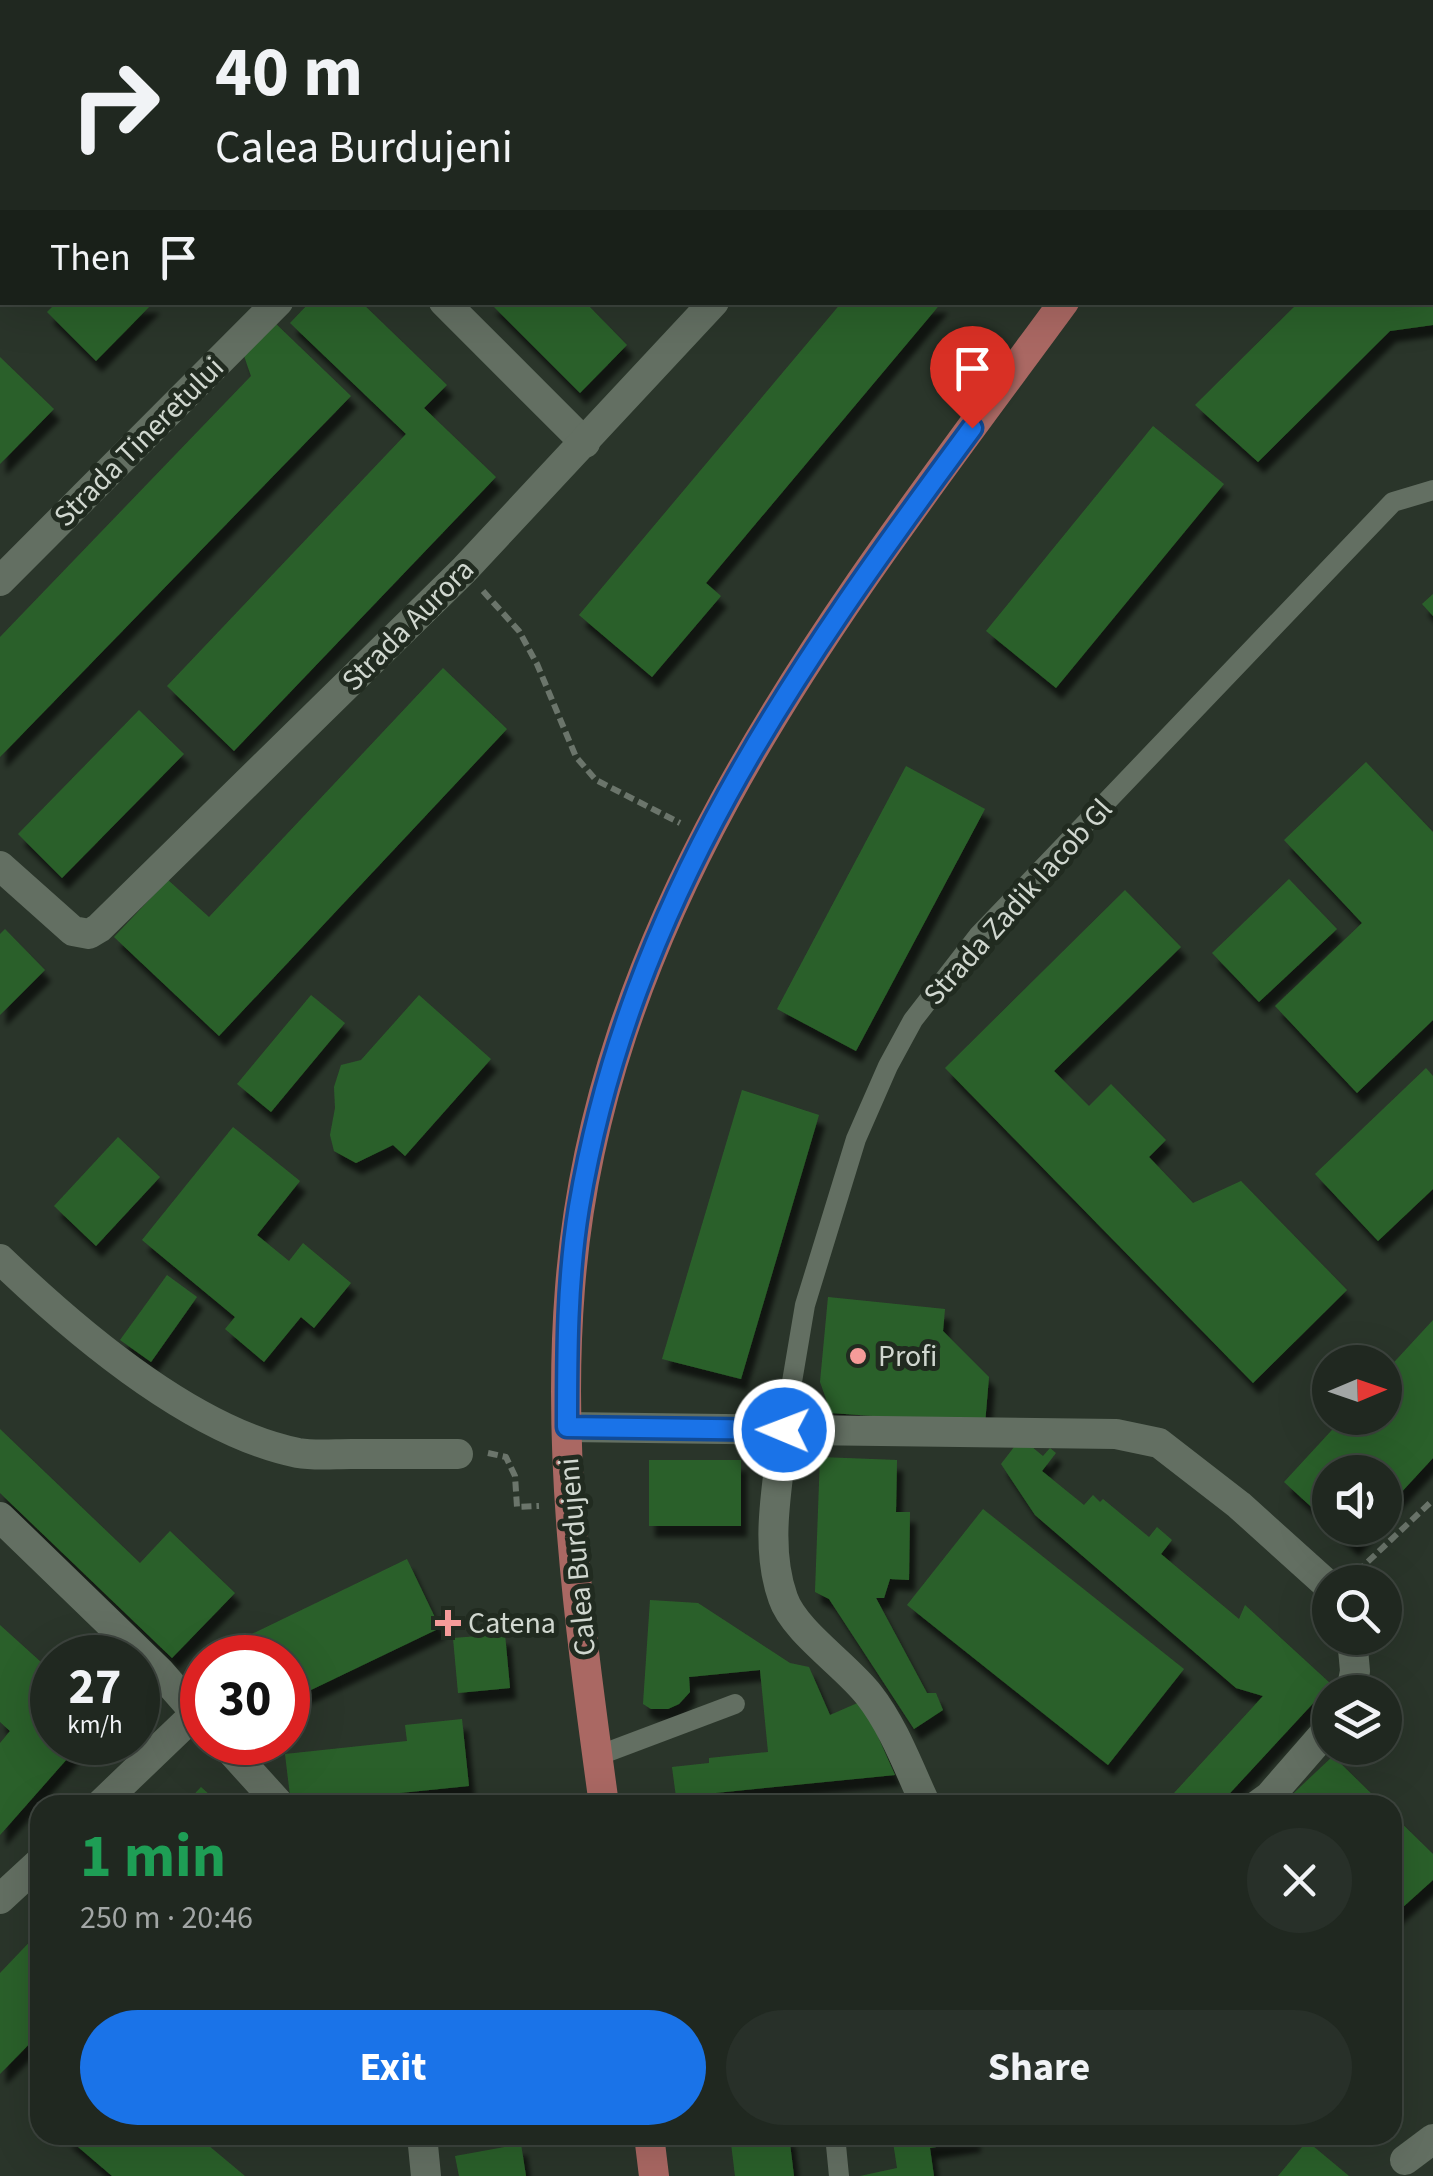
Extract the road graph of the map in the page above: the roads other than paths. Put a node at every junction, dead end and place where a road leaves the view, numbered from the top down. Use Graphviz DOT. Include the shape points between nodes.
graph roads {
  1 [pos="275,305"];
  2 [pos="447,305"];
  3 [pos="711,305"];
  4 [pos="1062,305"];
  5 [pos="585,443"];
  6 [pos="1433,490"];
  7 [pos="0,581"];
  8 [pos="0,866"];
  9 [pos="0,1259"];
  10 [pos="567,1427"];
  11 [pos="784,1430"];
  12 [pos="458,1454"];
  13 [pos="0,1517"];
  14 [pos="1312,1570"];
  15 [pos="180,1695"];
  16 [pos="734,1704"];
  17 [pos="180,1734"];
  18 [pos="1312,1748"];
  19 [pos="597,1756"];
  20 [pos="244,1765"];
  21 [pos="111,1795"];
  22 [pos="271,1795"];
  23 [pos="603,1795"];
  24 [pos="921,1795"];
  25 [pos="1269,1795"];
  26 [pos="30,1872"];
  27 [pos="0,1900"];
  28 [pos="1433,2139"];
  29 [pos="423,2145"];
  30 [pos="650,2145"];
  31 [pos="836,2145"];
  32 [pos="1405,2160"];
  33 [pos="426,2176"];
  34 [pos="654,2176"];
  35 [pos="839,2176"];
  1 -- 7 [label="street, Strada Tineretului"];
  2 -- 5 [label="street"];
  3 -- 5 [label="street, Strada Aurora"];
  4 -- 10 [label="main road, Calea Burdujeni" via="821,638 704,834 632,998 601,1103 570,1288"];
  5 -- 8 [label="street, Strada Aurora" via="99,928 73,931"];
  6 -- 11 [label="lane, Strada Zadik Iacob Gl" via="1393,502 978,936 913,1020 856,1139 805,1305"];
  9 -- 12 [label="street" via="140,1378 265,1443 300,1453"];
  10 -- 11 [label="street"];
  10 -- 19 [label="main road, Calea Burdujeni"];
  11 -- 14 [label="street" via="1116,1434 1159,1443"];
  11 -- 24 [label="street, Strada Zadik Iacob Gl" via="774,1560 784,1602 872,1698"];
  13 -- 15 [label="street"];
  16 -- 19 [label="lane"];
  17 -- 21 [label="street"];
  18 -- 25 [label="street"];
  19 -- 23 [label="main road, Calea Burdujeni"];
  20 -- 22 [label="street"];
  26 -- 27 [label="street"];
  28 -- 32 [label="street"];
  29 -- 33 [label="street"];
  30 -- 34 [label="main road"];
  31 -- 35 [label="lane"];
}
